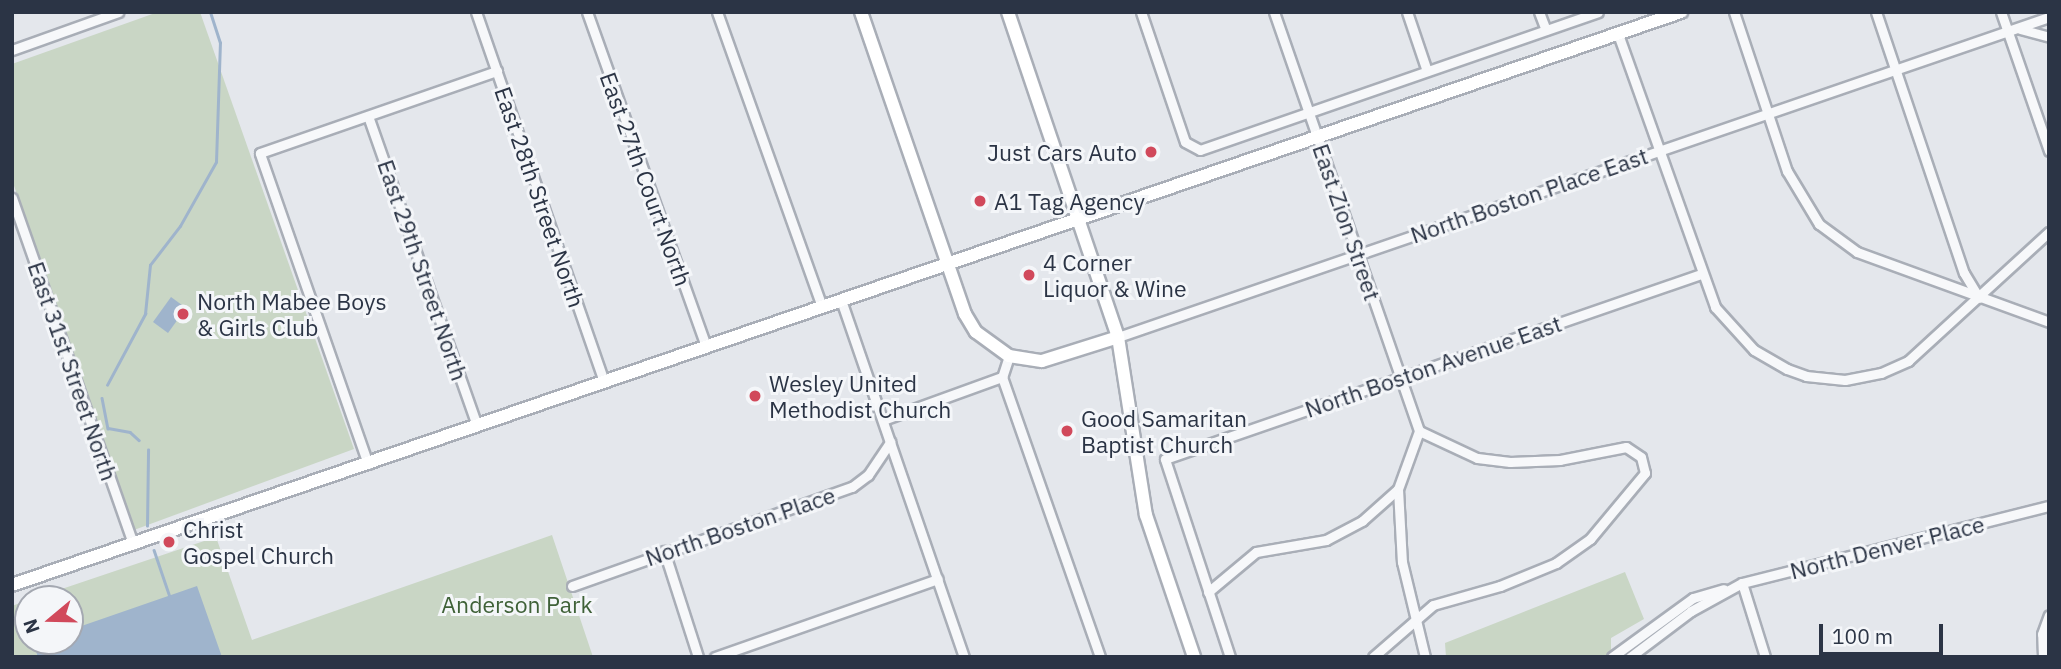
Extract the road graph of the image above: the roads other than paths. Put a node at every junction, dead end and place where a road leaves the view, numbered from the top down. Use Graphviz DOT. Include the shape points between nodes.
graph roads {
  1 [pos="118,12"];
  2 [pos="476,12"];
  3 [pos="587,12"];
  4 [pos="716,12"];
  5 [pos="860,12"];
  6 [pos="1007,12"];
  7 [pos="1141,12"];
  8 [pos="1274,12"];
  9 [pos="1407,12"];
  10 [pos="1539,12"];
  11 [pos="1598,12"];
  12 [pos="1734,12"];
  13 [pos="1876,12"];
  14 [pos="2001,12"];
  15 [pos="1675,13"];
  16 [pos="2049,17"];
  17 [pos="1546,30"];
  18 [pos="2011,30"];
  19 [pos="1618,34"];
  20 [pos="2049,37"];
  21 [pos="12,50"];
  22 [pos="1896,69"];
  23 [pos="497,71"];
  24 [pos="1427,71"];
  25 [pos="1309,112"];
  26 [pos="1768,113"];
  27 [pos="369,116"];
  28 [pos="1317,137"];
  29 [pos="1658,151"];
  30 [pos="2049,151"];
  31 [pos="12,198"];
  32 [pos="1079,221"];
  33 [pos="2049,231"];
  34 [pos="1359,254"];
  35 [pos="948,263"];
  36 [pos="1701,275"];
  37 [pos="1979,298"];
  38 [pos="841,300"];
  39 [pos="822,307"];
  40 [pos="2049,323"];
  41 [pos="1118,337"];
  42 [pos="706,346"];
  43 [pos="1009,356"];
  44 [pos="1002,377"];
  45 [pos="1401,377"];
  46 [pos="604,381"];
  47 [pos="883,420"];
  48 [pos="477,425"];
  49 [pos="1419,431"];
  50 [pos="890,442"];
  51 [pos="368,464"];
  52 [pos="1398,489"];
  53 [pos="2049,506"];
  54 [pos="132,544"];
  55 [pos="663,551"];
  56 [pos="937,579"];
  57 [pos="1742,583"];
  58 [pos="12,585"];
  59 [pos="572,586"];
  60 [pos="1726,589"];
  61 [pos="1208,592"];
  62 [pos="2049,615"];
  63 [pos="1415,617"];
  64 [pos="698,657"];
  65 [pos="715,657"];
  66 [pos="964,657"];
  67 [pos="1100,657"];
  68 [pos="1194,657"];
  69 [pos="1230,657"];
  70 [pos="1373,657"];
  71 [pos="1425,657"];
  72 [pos="1612,657"];
  73 [pos="1630,657"];
  74 [pos="1765,657"];
  75 [pos="2043,657"];
  1 -- 21 [label="street"];
  2 -- 23 [label="street, East 28th Street North"];
  3 -- 42 [label="street, East 27th Court North"];
  4 -- 39 [label="street"];
  5 -- 35 [label="main road"];
  6 -- 32 [label="main road"];
  7 -- 25 [label="street" via="1185,142 1193,149"];
  8 -- 25 [label="street, East Zion Street"];
  9 -- 24 [label="street"];
  10 -- 17 [label="street"];
  11 -- 17 [label="street"];
  12 -- 26 [label="street"];
  13 -- 22 [label="street"];
  14 -- 18 [label="street"];
  15 -- 19 [label="main road"];
  16 -- 18 [label="street, North Boston Place East"];
  17 -- 24 [label="street"];
  18 -- 20 [label="street"];
  18 -- 22 [label="street, North Boston Place East"];
  18 -- 30 [label="street"];
  19 -- 28 [label="main road"];
  19 -- 29 [label="street"];
  22 -- 26 [label="street, North Boston Place East"];
  22 -- 37 [label="street" via="1964,273"];
  23 -- 27 [label="street"];
  23 -- 46 [label="street, East 28th Street North"];
  24 -- 25 [label="street"];
  25 -- 28 [label="street, East Zion Street"];
  26 -- 29 [label="street, North Boston Place East"];
  26 -- 37 [label="street" via="1796,191 1835,238 1857,252"];
  27 -- 48 [label="street, East 29th Street North"];
  27 -- 51 [label="street" via="260,153"];
  28 -- 32 [label="main road"];
  28 -- 34 [label="street, East Zion Street"];
  29 -- 34 [label="street, North Boston Place East"];
  29 -- 36 [label="street"];
  31 -- 54 [label="street, East 31st Street North"];
  32 -- 35 [label="main road"];
  32 -- 41 [label="main road"];
  33 -- 37 [label="street"];
  34 -- 41 [label="street, North Boston Place East"];
  34 -- 45 [label="street, East Zion Street"];
  35 -- 38 [label="main road"];
  35 -- 43 [label="main road" via="976,332"];
  36 -- 37 [label="street" via="1730,327 1770,360 1806,376 1826,379 1881,373 1921,353"];
  36 -- 45 [label="street, North Boston Avenue East"];
  37 -- 40 [label="street"];
  38 -- 39 [label="main road"];
  38 -- 47 [label="street"];
  39 -- 42 [label="main road"];
  41 -- 43 [label="main road, North Boston Place East" via="1059,359"];
  41 -- 68 [label="main road" via="1146,515"];
  42 -- 46 [label="main road"];
  43 -- 44 [label="street"];
  44 -- 47 [label="street"];
  44 -- 67 [label="street"];
  45 -- 49 [label="street, East Zion Street"];
  45 -- 61 [label="street, North Boston Avenue East" via="1165,459"];
  46 -- 48 [label="main road"];
  47 -- 50 [label="street"];
  48 -- 51 [label="main road"];
  49 -- 52 [label="street"];
  49 -- 63 [label="street" via="1477,458 1531,462 1626,447 1645,463 1640,484 1590,539 1556,563 1500,586 1433,605"];
  50 -- 55 [label="street, North Boston Place" via="868,475 852,487"];
  50 -- 56 [label="street"];
  51 -- 54 [label="main road"];
  52 -- 61 [label="street" via="1347,531 1301,546 1256,552"];
  52 -- 63 [label="street" via="1402,562"];
  53 -- 57 [label="street, North Denver Place"];
  54 -- 58 [label="main road"];
  55 -- 59 [label="street, North Boston Place"];
  55 -- 64 [label="street"];
  56 -- 65 [label="street"];
  56 -- 66 [label="street"];
  57 -- 60 [label="street, North Denver Place"];
  57 -- 74 [label="street"];
  60 -- 72 [label="street, North Denver Place" via="1693,598"];
  60 -- 73 [label="street, North Denver Place"];
  61 -- 69 [label="street"];
  62 -- 75 [label="street" via="2042,634"];
  63 -- 70 [label="street"];
  63 -- 71 [label="street"];
}
